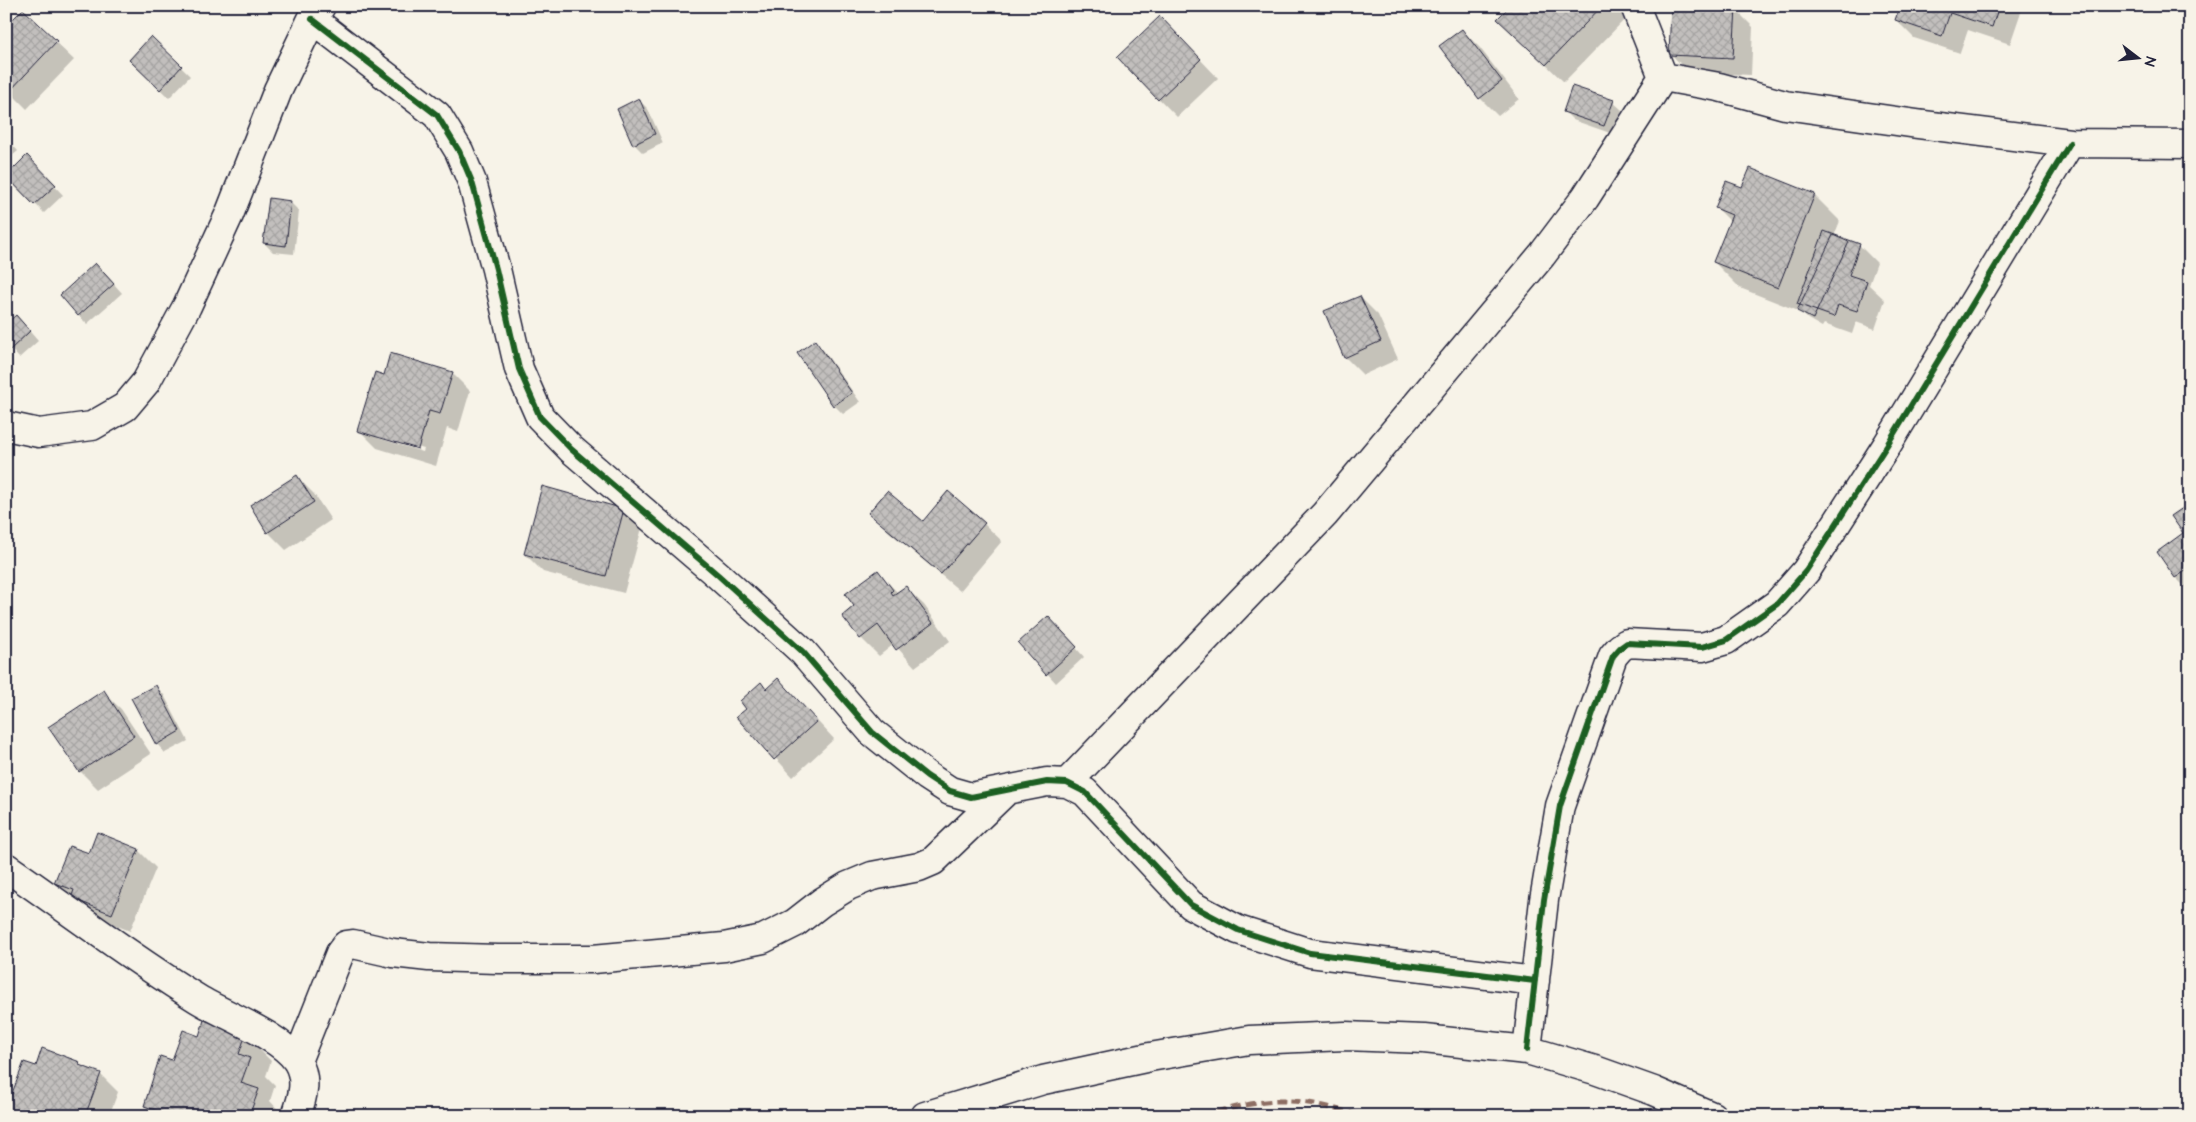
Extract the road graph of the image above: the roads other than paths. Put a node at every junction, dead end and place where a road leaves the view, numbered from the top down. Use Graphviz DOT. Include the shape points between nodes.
graph roads {
  1 [pos="1635,6"];
  2 [pos="317,12"];
  3 [pos="1663,77"];
  4 [pos="2070,143"];
  5 [pos="2190,144"];
  6 [pos="6,426"];
  7 [pos="1067,783"];
  8 [pos="1006,791"];
  9 [pos="6,867"];
  10 [pos="1535,981"];
  11 [pos="1527,1050"];
  12 [pos="297,1061"];
  13 [pos="296,1116"];
  14 [pos="925,1116"];
  15 [pos="1712,1116"];
  1 -- 3 [label="street"];
  2 -- 6 [label="street" via="278,90 230,216 146,382 125,407 92,426 39,433"];
  2 -- 8 [label="street" via="438,116 459,151 472,182 494,260 519,369 540,417 571,449 718,574 803,652 872,732 926,776 950,791 971,797"];
  3 -- 4 [label="street" via="1719,87 1785,105"];
  3 -- 7 [label="street" via="1585,198 1542,255 1325,514"];
  4 -- 5 [label="street"];
  4 -- 10 [label="street" via="1887,445 1806,571 1777,604 1726,640 1702,647 1627,643 1613,656 1560,806 1544,900"];
  7 -- 8 [label="street" via="1047,782"];
  7 -- 10 [label="street" via="1092,798 1191,905 1238,930 1310,952"];
  8 -- 12 [label="street" via="933,861 872,876 848,886 795,923 763,939 724,947 593,959 429,957 346,945"];
  9 -- 12 [label="street" via="198,999 280,1043"];
  10 -- 11 [label="street"];
  11 -- 14 [label="street" via="1344,1036 1249,1040 1043,1080"];
  11 -- 15 [label="street" via="1654,1091"];
  12 -- 13 [label="street" via="305,1082"];
}
